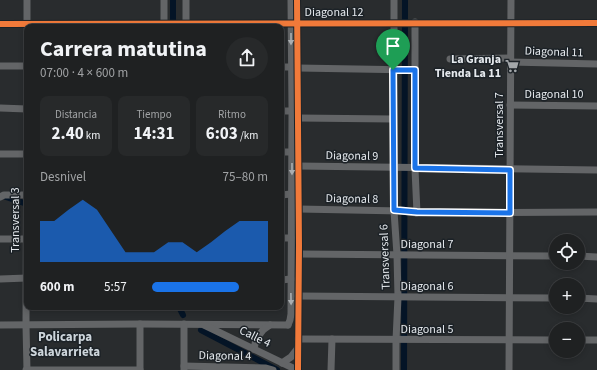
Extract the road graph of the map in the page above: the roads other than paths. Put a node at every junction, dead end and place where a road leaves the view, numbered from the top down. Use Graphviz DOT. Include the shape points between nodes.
graph roads {
  1 [pos="27,0"];
  2 [pos="164,0"];
  3 [pos="186,0"];
  4 [pos="291,0"];
  5 [pos="298,0"];
  6 [pos="394,0"];
  7 [pos="510,0"];
  8 [pos="395,23"];
  9 [pos="412,23"];
  10 [pos="510,23"];
  11 [pos="597,23"];
  12 [pos="0,24"];
  13 [pos="27,24"];
  14 [pos="165,24"];
  15 [pos="185,24"];
  16 [pos="294,24"];
  17 [pos="24,25"];
  18 [pos="450,59"];
  19 [pos="510,60"];
  20 [pos="597,64"];
  21 [pos="0,66"];
  22 [pos="24,66"];
  23 [pos="284,67"];
  24 [pos="294,67"];
  25 [pos="393,70"];
  26 [pos="415,70"];
  27 [pos="510,105"];
  28 [pos="597,106"];
  29 [pos="0,108"];
  30 [pos="24,108"];
  31 [pos="284,111"];
  32 [pos="292,111"];
  33 [pos="298,118"];
  34 [pos="393,119"];
  35 [pos="284,152"];
  36 [pos="292,152"];
  37 [pos="0,154"];
  38 [pos="24,154"];
  39 [pos="298,166"];
  40 [pos="395,168"];
  41 [pos="412,168"];
  42 [pos="510,170"];
  43 [pos="597,170"];
  44 [pos="292,194"];
  45 [pos="284,195"];
  46 [pos="2,196"];
  47 [pos="24,197"];
  48 [pos="299,209"];
  49 [pos="398,210"];
  50 [pos="417,212"];
  51 [pos="597,212"];
  52 [pos="510,213"];
  53 [pos="284,238"];
  54 [pos="291,238"];
  55 [pos="0,239"];
  56 [pos="24,239"];
  57 [pos="299,254"];
  58 [pos="398,254"];
  59 [pos="509,255"];
  60 [pos="549,256"];
  61 [pos="585,256"];
  62 [pos="597,256"];
  63 [pos="24,278"];
  64 [pos="0,279"];
  65 [pos="291,279"];
  66 [pos="284,280"];
  67 [pos="298,296"];
  68 [pos="403,297"];
  69 [pos="509,298"];
  70 [pos="549,298"];
  71 [pos="585,298"];
  72 [pos="597,299"];
  73 [pos="26,310"];
  74 [pos="140,324"];
  75 [pos="187,324"];
  76 [pos="201,324"];
  77 [pos="270,324"];
  78 [pos="288,324"];
  79 [pos="26,325"];
  80 [pos="0,326"];
  81 [pos="298,338"];
  82 [pos="332,339"];
  83 [pos="397,340"];
  84 [pos="509,340"];
  85 [pos="549,340"];
  86 [pos="585,340"];
  87 [pos="597,340"];
  88 [pos="298,348"];
  89 [pos="254,349"];
  90 [pos="282,363"];
  91 [pos="184,368"];
  92 [pos="249,369"];
  93 [pos="270,369"];
  94 [pos="27,370"];
  95 [pos="140,370"];
  96 [pos="297,370"];
  97 [pos="331,370"];
  98 [pos="396,370"];
  99 [pos="509,370"];
  1 -- 13 [label="street"];
  2 -- 14 [label="street"];
  3 -- 15 [label="street"];
  4 -- 16 [label="street"];
  5 -- 16 [label="street"];
  6 -- 8 [label="street, Transversal 6"];
  7 -- 10 [label="street, Transversal 7"];
  8 -- 9 [label="street, Diagonal 12"];
  8 -- 16 [label="street, Diagonal 12"];
  8 -- 25 [label="street, Transversal 6"];
  9 -- 10 [label="street, Diagonal 12"];
  9 -- 26 [label="street"];
  10 -- 11 [label="street, Diagonal 12"];
  10 -- 19 [label="street, Transversal 7"];
  12 -- 17 [label="street, Diagonal 12"];
  14 -- 15 [label="street, Diagonal 12"];
  15 -- 16 [label="street, Diagonal 12"];
  16 -- 24 [label="street"];
  18 -- 19 [label="street, Diagonal 11"];
  19 -- 20 [label="street, Diagonal 11"];
  19 -- 27 [label="street, Transversal 7"];
  21 -- 22 [label="street"];
  23 -- 24 [label="street"];
  24 -- 25 [label="street"];
  24 -- 32 [label="street"];
  24 -- 33 [label="street"];
  25 -- 26 [label="street"];
  25 -- 34 [label="street, Transversal 6"];
  26 -- 41 [label="street"];
  27 -- 28 [label="street, Diagonal 10"];
  27 -- 42 [label="street, Transversal 7"];
  29 -- 30 [label="street"];
  31 -- 32 [label="street"];
  32 -- 36 [label="street"];
  33 -- 34 [label="street"];
  33 -- 39 [label="street"];
  34 -- 40 [label="street, Transversal 6"];
  35 -- 36 [label="street"];
  36 -- 44 [label="street, one-way"];
  37 -- 38 [label="street"];
  39 -- 40 [label="street, Diagonal 9"];
  39 -- 48 [label="street"];
  40 -- 41 [label="street, Diagonal 9"];
  40 -- 49 [label="street, Transversal 6"];
  41 -- 42 [label="street, Diagonal 9"];
  41 -- 50 [label="street"];
  42 -- 43 [label="street, Diagonal 9"];
  42 -- 52 [label="street, Transversal 7"];
  44 -- 45 [label="street"];
  44 -- 54 [label="street"];
  46 -- 47 [label="street"];
  48 -- 49 [label="street, Diagonal 8"];
  48 -- 57 [label="street"];
  49 -- 50 [label="street, Diagonal 8"];
  49 -- 58 [label="street, Transversal 6"];
  50 -- 52 [label="street, Diagonal 8"];
  51 -- 52 [label="street, Diagonal 8"];
  52 -- 59 [label="street, Transversal 7"];
  53 -- 54 [label="street"];
  54 -- 65 [label="street"];
  55 -- 56 [label="street"];
  57 -- 58 [label="street, Diagonal 7"];
  57 -- 67 [label="street"];
  58 -- 59 [label="street, Diagonal 7"];
  58 -- 68 [label="street, Transversal 6"];
  59 -- 60 [label="street, Diagonal 7"];
  59 -- 69 [label="street, Transversal 7"];
  61 -- 62 [label="street"];
  63 -- 64 [label="street"];
  65 -- 66 [label="street"];
  65 -- 78 [label="street, one-way" via="291,314"];
  67 -- 68 [label="street, Diagonal 6"];
  67 -- 81 [label="street"];
  68 -- 69 [label="street, Diagonal 6"];
  68 -- 83 [label="street, Transversal 6"];
  69 -- 70 [label="street, Diagonal 6"];
  69 -- 84 [label="street, Transversal 7"];
  71 -- 72 [label="street"];
  73 -- 79 [label="street, Transversal 3"];
  74 -- 75 [label="street"];
  74 -- 79 [label="street"];
  74 -- 95 [label="street"];
  75 -- 76 [label="street"];
  75 -- 91 [label="street"];
  76 -- 77 [label="street"];
  76 -- 89 [label="street, Calle 4"];
  77 -- 78 [label="street"];
  77 -- 89 [label="street" via="256,339"];
  78 -- 81 [label="street"];
  79 -- 80 [label="street"];
  79 -- 94 [label="street, Transversal 3"];
  81 -- 82 [label="street, Diagonal 5"];
  81 -- 88 [label="street"];
  82 -- 83 [label="street, Diagonal 5"];
  82 -- 97 [label="street"];
  83 -- 84 [label="street, Diagonal 5"];
  83 -- 98 [label="street, Transversal 6"];
  84 -- 85 [label="street, Diagonal 5"];
  84 -- 99 [label="street, Transversal 7"];
  86 -- 87 [label="street"];
  88 -- 90 [label="street"];
  88 -- 96 [label="street"];
  89 -- 90 [label="street, Calle 4"];
  90 -- 96 [label="street, Calle 4"];
  91 -- 92 [label="street, Diagonal 4"];
  92 -- 93 [label="street, Diagonal 4"];
  94 -- 95 [label="street"];
}
